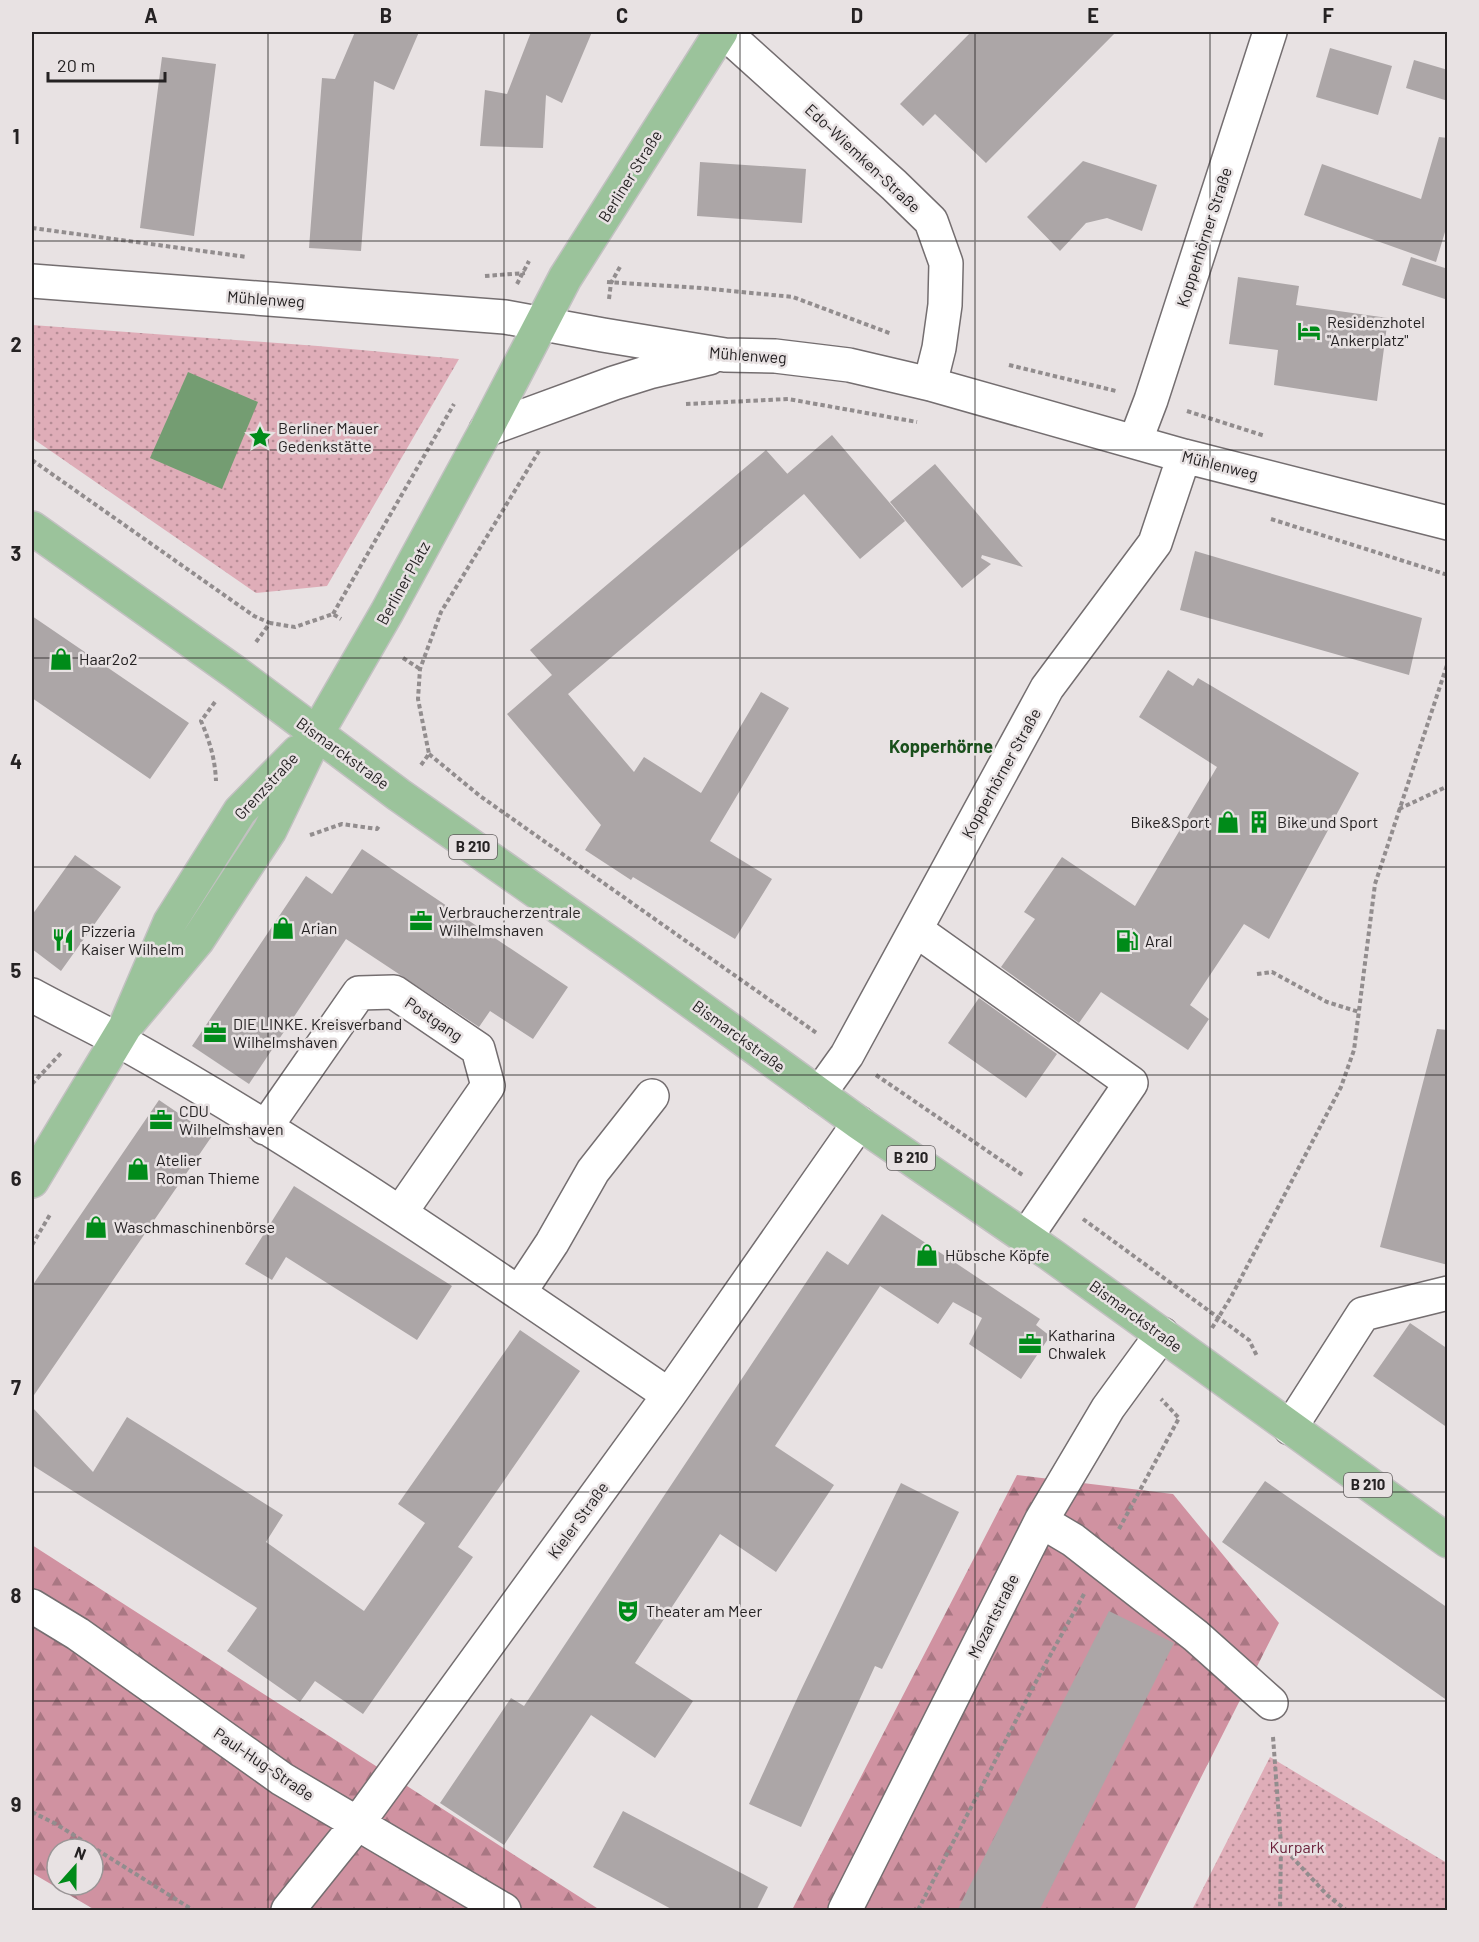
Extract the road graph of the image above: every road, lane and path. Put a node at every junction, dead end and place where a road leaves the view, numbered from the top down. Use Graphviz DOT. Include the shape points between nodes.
graph roads {
  1 [pos="723,32"];
  2 [pos="1270,32"];
  3 [pos="32,228"];
  4 [pos="625,255"];
  5 [pos="258,259"];
  6 [pos="521,273"];
  7 [pos="484,276"];
  8 [pos="32,281"];
  9 [pos="541,322"];
  10 [pos="603,335"];
  11 [pos="725,355"];
  12 [pos="930,384"];
  13 [pos="685,404"];
  14 [pos="919,422"];
  15 [pos="486,430"];
  16 [pos="1135,442"];
  17 [pos="540,450"];
  18 [pos="1184,456"];
  19 [pos="32,460"];
  20 [pos="1265,517"];
  21 [pos="1448,523"];
  22 [pos="32,528"];
  23 [pos="1448,575"];
  24 [pos="270,624"];
  25 [pos="1448,662"];
  26 [pos="316,733"];
  27 [pos="1448,786"];
  28 [pos="399,795"];
  29 [pos="1399,809"];
  30 [pos="301,840"];
  31 [pos="916,930"];
  32 [pos="1257,974"];
  33 [pos="32,995"];
  34 [pos="1359,1012"];
  35 [pos="122,1033"];
  36 [pos="819,1094"];
  37 [pos="652,1096"];
  38 [pos="859,1123"];
  39 [pos="265,1128"];
  40 [pos="32,1181"];
  41 [pos="56,1205"];
  42 [pos="400,1213"];
  43 [pos="1026,1237"];
  44 [pos="32,1245"];
  45 [pos="519,1293"];
  46 [pos="1448,1293"];
  47 [pos="1162,1334"];
  48 [pos="1192,1357"];
  49 [pos="669,1395"];
  50 [pos="1161,1399"];
  51 [pos="1290,1428"];
  52 [pos="1041,1521"];
  53 [pos="1448,1541"];
  54 [pos="1102,1562"];
  55 [pos="32,1606"];
  56 [pos="1271,1703"];
  57 [pos="32,1812"];
  58 [pos="357,1824"];
  59 [pos="1281,1844"];
  60 [pos="193,1911"];
  61 [pos="288,1911"];
  62 [pos="504,1911"];
  63 [pos="845,1911"];
  64 [pos="918,1911"];
  65 [pos="1280,1911"];
  66 [pos="1347,1911"];
  1 -- 9 [label="main road, Berliner Straße" via="565,278"];
  1 -- 12 [label="street, Edo-Wiemken-Straße" via="931,221 946,263 945,306"];
  2 -- 16 [label="street, Kopperhörner Straße"];
  3 -- 5 [label="path"];
  4 -- 10 [label="path" via="611,283"];
  6 -- 7 [label="path"];
  8 -- 9 [label="street, Mühlenweg"];
  9 -- 10 [label="street, Mühlenweg"];
  9 -- 15 [label="main road, Berliner Platz"];
  10 -- 11 [label="street, Mühlenweg"];
  11 -- 12 [label="street, Mühlenweg" via="775,356 849,365"];
  11 -- 15 [label="street" via="631,378"];
  12 -- 16 [label="street, Mühlenweg"];
  13 -- 14 [label="path" via="788,399"];
  15 -- 26 [label="main road, Berliner Platz"];
  16 -- 18 [label="street, Mühlenweg"];
  17 -- 28 [label="path" via="441,612 420,669 418,699 429,754"];
  18 -- 21 [label="street, Mühlenweg"];
  18 -- 31 [label="street, Kopperhörner Straße" via="1155,543 1047,688"];
  19 -- 24 [label="path"];
  20 -- 23 [label="path"];
  22 -- 26 [label="main road, Bismarckstraße / B 210"];
  25 -- 29 [label="path"];
  26 -- 28 [label="main road, Bismarckstraße / B 210"];
  26 -- 35 [label="main road, Grenzstraße" via="240,811 170,922"];
  27 -- 29 [label="path"];
  28 -- 30 [label="path" via="377,829 342,824"];
  28 -- 36 [label="main road, Bismarckstraße / B 210"];
  29 -- 34 [label="path" via="1375,884"];
  31 -- 36 [label="street, Kopperhörner Straße" via="847,1055"];
  31 -- 43 [label="street" via="1131,1083"];
  32 -- 34 [label="path" via="1272,972 1327,1002"];
  33 -- 35 [label="street"];
  34 -- 48 [label="path" via="1354,1050 1341,1087 1231,1297"];
  35 -- 39 [label="street"];
  35 -- 40 [label="main road, Grenzstraße"];
  36 -- 38 [label="main road, Bismarckstraße / B 210"];
  37 -- 45 [label="street" via="593,1171"];
  38 -- 43 [label="main road, Bismarckstraße / B 210"];
  38 -- 49 [label="street, Kieler Straße"];
  39 -- 42 [label="street"];
  39 -- 42 [label="street, Postgang" via="359,993 394,992 478,1049 489,1086"];
  41 -- 44 [label="path"];
  42 -- 45 [label="street"];
  43 -- 47 [label="main road, Bismarckstraße / B 210"];
  45 -- 49 [label="street"];
  46 -- 51 [label="street" via="1363,1314"];
  47 -- 48 [label="main road, Bismarckstraße / B 210"];
  47 -- 52 [label="street, Mozartstraße" via="1108,1408"];
  48 -- 51 [label="main road, Bismarckstraße / B 210"];
  49 -- 58 [label="street, Kieler Straße"];
  50 -- 54 [label="path" via="1179,1418"];
  51 -- 53 [label="main road, Bismarckstraße / B 210"];
  52 -- 54 [label="street"];
  52 -- 63 [label="street, Mozartstraße"];
  54 -- 56 [label="street" via="1196,1636"];
  54 -- 64 [label="path"];
  55 -- 58 [label="street, Paul-Hug-Straße" via="78,1634 282,1779"];
  56 -- 59 [label="path"];
  57 -- 60 [label="path"];
  58 -- 61 [label="street, Kieler Straße"];
  58 -- 62 [label="street, Paul-Hug-Straße"];
  59 -- 65 [label="path"];
  59 -- 66 [label="path" via="1327,1895"];
}
